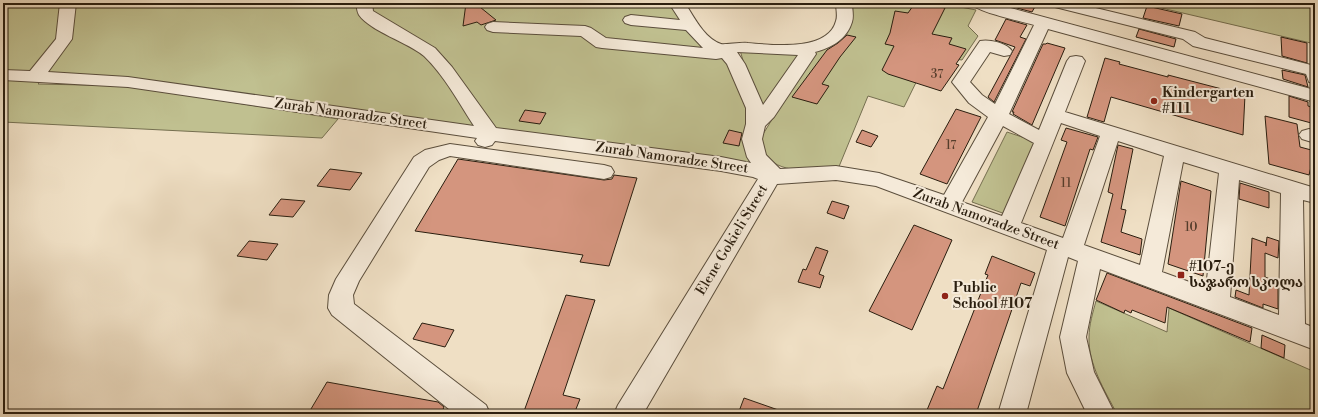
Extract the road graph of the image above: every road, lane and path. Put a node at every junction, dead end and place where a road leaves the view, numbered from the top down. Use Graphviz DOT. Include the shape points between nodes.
graph roads {
  1 [pos="68,3"];
  2 [pos="364,3"];
  3 [pos="677,3"];
  4 [pos="844,3"];
  5 [pos="978,3"];
  6 [pos="1124,3"];
  7 [pos="1061,4"];
  8 [pos="996,6"];
  9 [pos="1119,19"];
  10 [pos="631,20"];
  11 [pos="1050,24"];
  12 [pos="691,26"];
  13 [pos="493,27"];
  14 [pos="1112,41"];
  15 [pos="806,50"];
  16 [pos="722,51"];
  17 [pos="1004,51"];
  18 [pos="1076,61"];
  19 [pos="3,75"];
  20 [pos="35,77"];
  21 [pos="1315,78"];
  22 [pos="1315,96"];
  23 [pos="999,115"];
  24 [pos="1054,115"];
  25 [pos="756,124"];
  26 [pos="1111,132"];
  27 [pos="490,134"];
  28 [pos="1045,140"];
  29 [pos="1175,152"];
  30 [pos="478,154"];
  31 [pos="1230,169"];
  32 [pos="604,172"];
  33 [pos="770,177"];
  34 [pos="1292,188"];
  35 [pos="1315,196"];
  36 [pos="949,206"];
  37 [pos="1008,227"];
  38 [pos="1074,250"];
  39 [pos="1149,277"];
  40 [pos="1218,302"];
  41 [pos="1292,330"];
  42 [pos="1315,339"];
  43 [pos="476,414"];
  44 [pos="628,414"];
  45 [pos="1012,414"];
  46 [pos="1101,414"];
  1 -- 20 [label="street" via="64,39"];
  2 -- 27 [label="street" via="366,13 429,52 446,71"];
  3 -- 12 [label="street, Elene Gokieli Street"];
  4 -- 15 [label="street" via="844,22 835,36 824,44"];
  5 -- 8 [label="street"];
  6 -- 9 [label="street"];
  7 -- 9 [label="street"];
  7 -- 11 [label="street"];
  8 -- 11 [label="street"];
  9 -- 14 [label="street"];
  9 -- 21 [label="street" via="1189,35 1199,42 1314,71"];
  10 -- 12 [label="street"];
  11 -- 14 [label="street"];
  11 -- 23 [label="street"];
  12 -- 16 [label="street, Elene Gokieli Street" via="709,44"];
  13 -- 16 [label="street" via="585,31 602,43 616,46 716,54"];
  14 -- 22 [label="street" via="1133,47 1131,58 1250,89 1253,79"];
  15 -- 16 [label="street" via="738,47"];
  15 -- 25 [label="street" via="807,54 764,117"];
  16 -- 25 [label="street, Elene Gokieli Street" via="732,56 736,64 755,108"];
  17 -- 23 [label="street" via="986,45 961,82 966,92"];
  18 -- 24 [label="street"];
  19 -- 20 [label="street, Zurab Namoradze Street"];
  20 -- 27 [label="street, Zurab Namoradze Street" via="128,82"];
  23 -- 28 [label="street" via="1021,130"];
  23 -- 36 [label="street"];
  24 -- 26 [label="street"];
  24 -- 28 [label="street"];
  25 -- 33 [label="street, Elene Gokieli Street" via="752,139 755,151 757,157 772,171"];
  26 -- 29 [label="street"];
  26 -- 38 [label="street"];
  27 -- 30 [label="street"];
  27 -- 33 [label="street, Zurab Namoradze Street" via="721,164 759,171"];
  28 -- 37 [label="street"];
  29 -- 31 [label="street"];
  29 -- 39 [label="street"];
  30 -- 32 [label="street"];
  30 -- 43 [label="street" via="450,150 432,155 421,162 348,279 341,295 341,308"];
  31 -- 34 [label="street"];
  31 -- 40 [label="street"];
  33 -- 36 [label="street, Zurab Namoradze Street" via="836,174 879,180"];
  33 -- 44 [label="street, Elene Gokieli Street"];
  34 -- 35 [label="street"];
  34 -- 41 [label="street"];
  36 -- 37 [label="street, Zurab Namoradze Street"];
  37 -- 38 [label="street, Zurab Namoradze Street"];
  38 -- 39 [label="street, Zurab Namoradze Street"];
  38 -- 45 [label="street"];
  38 -- 46 [label="street" via="1073,337 1081,373"];
  39 -- 40 [label="street, Zurab Namoradze Street"];
  40 -- 41 [label="street, Zurab Namoradze Street"];
  41 -- 42 [label="street, Zurab Namoradze Street"];
}
